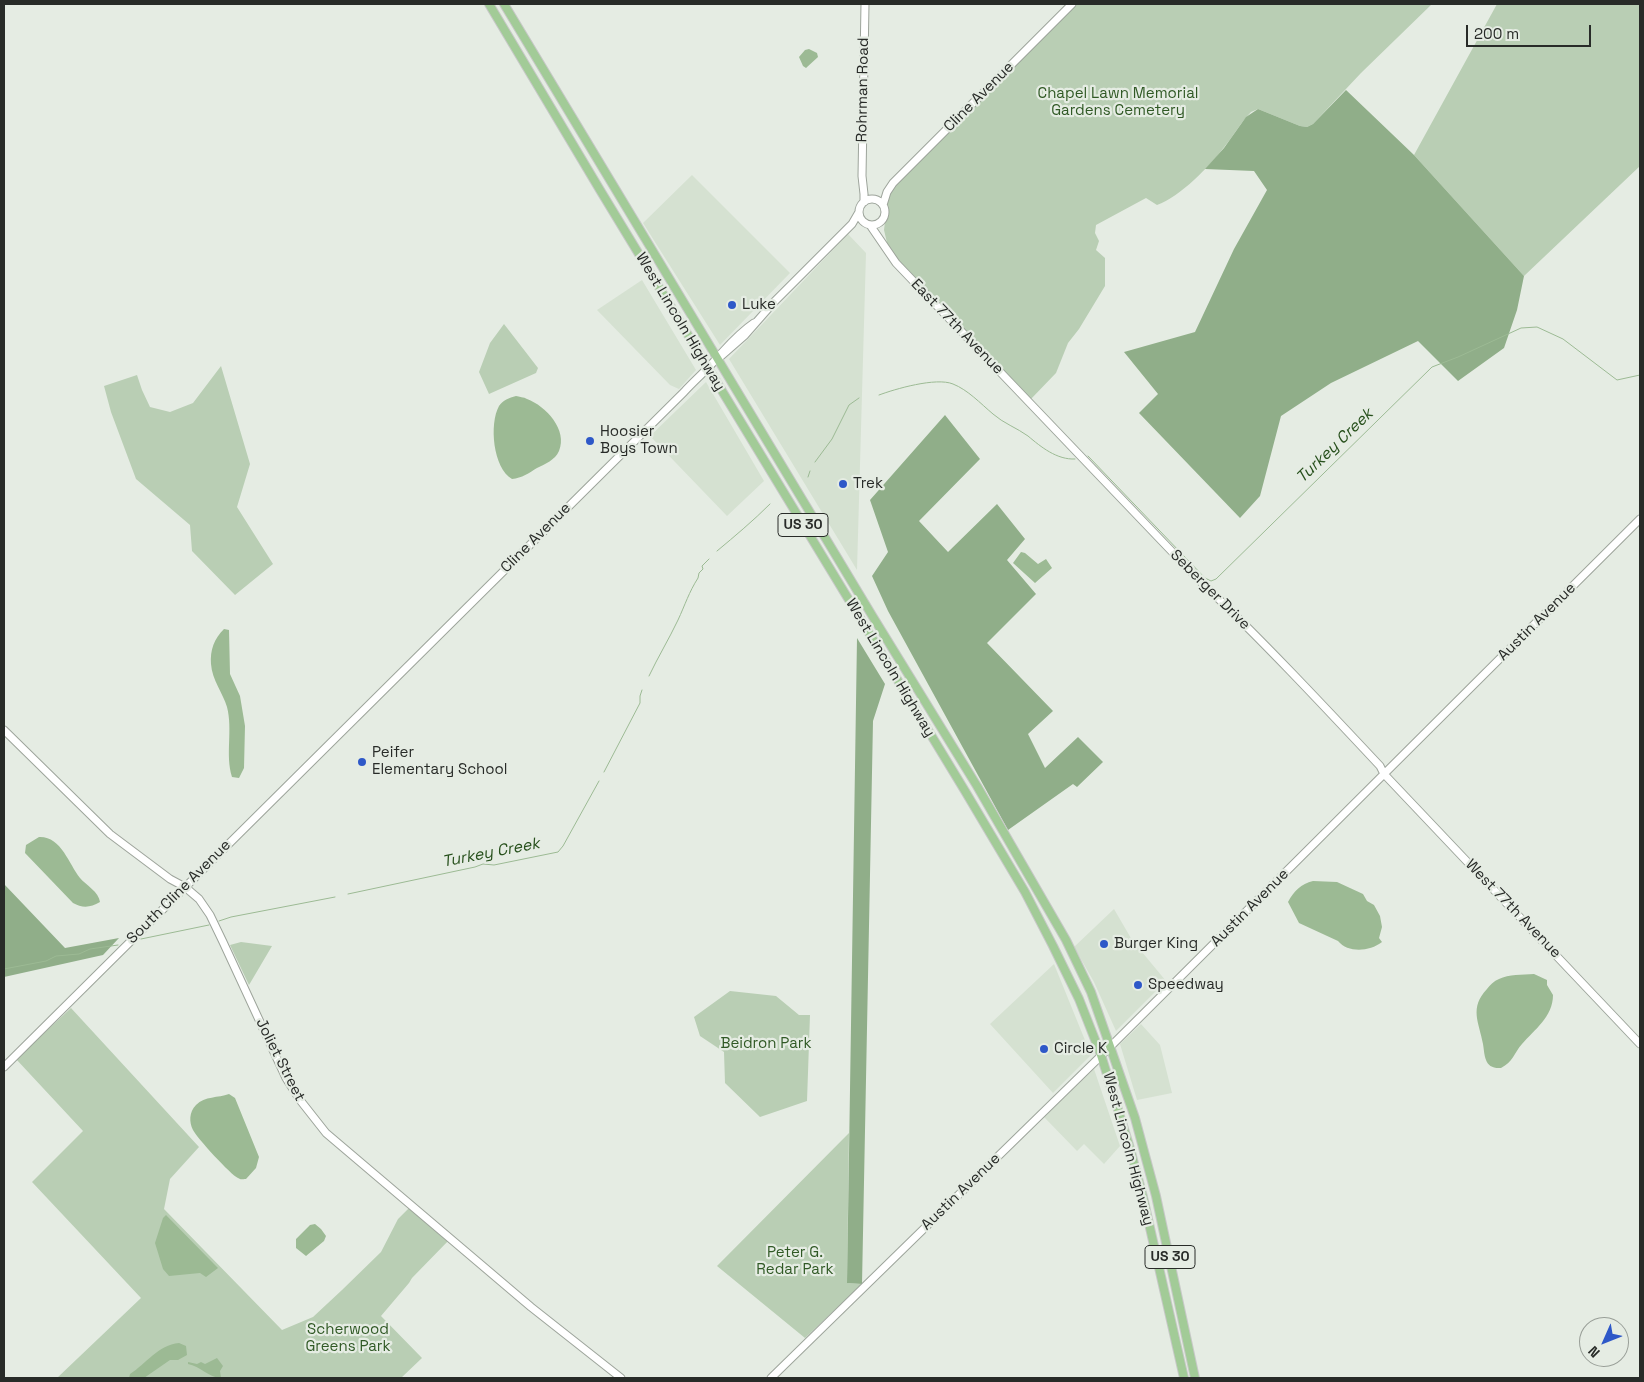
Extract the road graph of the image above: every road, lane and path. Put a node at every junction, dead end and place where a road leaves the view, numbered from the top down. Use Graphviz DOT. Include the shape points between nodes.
graph roads {
  1 [pos="489,4"];
  2 [pos="504,4"];
  3 [pos="865,4"];
  4 [pos="1072,4"];
  5 [pos="862,176"];
  6 [pos="887,192"];
  7 [pos="873,199"];
  8 [pos="864,202"];
  9 [pos="883,205"];
  10 [pos="859,212"];
  11 [pos="881,222"];
  12 [pos="852,224"];
  13 [pos="868,225"];
  14 [pos="883,244"];
  15 [pos="717,358"];
  16 [pos="708,367"];
  17 [pos="1034,407"];
  18 [pos="1640,519"];
  19 [pos="355,718"];
  20 [pos="4,730"];
  21 [pos="1384,774"];
  22 [pos="185,887"];
  23 [pos="1640,1044"];
  24 [pos="1111,1046"];
  25 [pos="1101,1055"];
  26 [pos="4,1067"];
  27 [pos="621,1378"];
  28 [pos="771,1378"];
  29 [pos="1184,1378"];
  30 [pos="1195,1378"];
  1 -- 16 [label="main road, West Lincoln Highway / US 30"];
  2 -- 15 [label="main road, West Lincoln Highway / US 30"];
  3 -- 5 [label="street, Rohrman Road"];
  4 -- 6 [label="street, Cline Avenue"];
  5 -- 7 [label="street, Rohrman Road"];
  5 -- 8 [label="street, Rohrman Road"];
  6 -- 7 [label="street, Cline Avenue"];
  6 -- 9 [label="street, Cline Avenue"];
  7 -- 8 [label="street"];
  7 -- 9 [label="street"];
  8 -- 10 [label="street"];
  9 -- 11 [label="street" via="885,214"];
  10 -- 12 [label="street, Cline Avenue"];
  10 -- 13 [label="street" via="860,218"];
  11 -- 13 [label="street"];
  11 -- 14 [label="street, East 77th Avenue"];
  12 -- 13 [label="street"];
  12 -- 15 [label="street, Cline Avenue" via="754,323 746,335"];
  13 -- 14 [label="street, East 77th Avenue"];
  14 -- 17 [label="street, East 77th Avenue" via="896,263"];
  15 -- 16 [label="street, Cline Avenue"];
  15 -- 24 [label="main road, West Lincoln Highway / US 30" via="1031,878 1091,992"];
  16 -- 19 [label="street, Cline Avenue"];
  16 -- 25 [label="main road, West Lincoln Highway / US 30" via="1025,892 1079,999"];
  17 -- 21 [label="street, Seberger Drive" via="1295,676"];
  18 -- 21 [label="street, Austin Avenue"];
  19 -- 22 [label="street, South Cline Avenue"];
  20 -- 22 [label="street, Joliet Street" via="110,834"];
  21 -- 23 [label="street, West 77th Avenue"];
  21 -- 24 [label="street, Austin Avenue"];
  22 -- 26 [label="street, South Cline Avenue"];
  22 -- 27 [label="street, Joliet Street" via="210,915 286,1078 326,1133 543,1317"];
  24 -- 25 [label="street, Austin Avenue"];
  24 -- 30 [label="main road, West Lincoln Highway / US 30" via="1154,1186"];
  25 -- 28 [label="street, Austin Avenue"];
  25 -- 29 [label="main road, West Lincoln Highway / US 30" via="1143,1196"];
}
